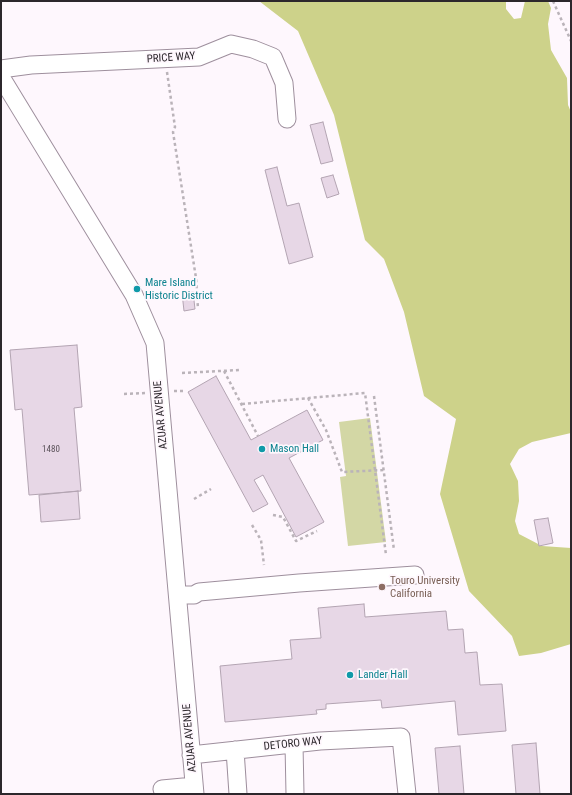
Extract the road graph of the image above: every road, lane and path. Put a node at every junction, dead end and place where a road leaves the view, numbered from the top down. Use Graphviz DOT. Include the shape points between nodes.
graph roads {
  1 [pos="553,1"];
  2 [pos="571,41"];
  3 [pos="166,59"];
  4 [pos="1,69"];
  5 [pos="1,77"];
  6 [pos="287,119"];
  7 [pos="198,309"];
  8 [pos="224,370"];
  9 [pos="239,370"];
  10 [pos="182,373"];
  11 [pos="374,396"];
  12 [pos="308,398"];
  13 [pos="242,404"];
  14 [pos="258,436"];
  15 [pos="384,470"];
  16 [pos="375,471"];
  17 [pos="211,489"];
  18 [pos="194,499"];
  19 [pos="273,515"];
  20 [pos="252,525"];
  21 [pos="317,530"];
  22 [pos="394,550"];
  23 [pos="386,555"];
  24 [pos="264,565"];
  25 [pos="415,575"];
  26 [pos="178,595"];
  27 [pos="294,744"];
  28 [pos="235,750"];
  29 [pos="191,755"];
  30 [pos="162,789"];
  31 [pos="194,790"];
  32 [pos="238,794"];
  33 [pos="295,794"];
  34 [pos="407,794"];
  1 -- 2 [label="path"];
  3 -- 4 [label="street, PRICE WAY" via="31,65"];
  3 -- 6 [label="street, PRICE WAY" via="199,57 231,44 273,57 284,83"];
  3 -- 7 [label="path" via="175,127 173,132 196,278"];
  5 -- 26 [label="street, AZUAR AVENUE" via="134,295 155,343"];
  8 -- 9 [label="path"];
  8 -- 10 [label="path"];
  8 -- 13 [label="path"];
  11 -- 15 [label="path"];
  12 -- 13 [label="path"];
  12 -- 16 [label="path" via="326,430 342,472"];
  12 -- 16 [label="path" via="365,393"];
  13 -- 14 [label="path"];
  15 -- 16 [label="path"];
  15 -- 22 [label="path"];
  16 -- 23 [label="path"];
  17 -- 18 [label="path"];
  19 -- 21 [label="path" via="283,516 296,541"];
  20 -- 24 [label="path" via="261,540"];
  25 -- 26 [label="street"];
  26 -- 29 [label="street, AZUAR AVENUE"];
  27 -- 28 [label="street, DETORO WAY"];
  27 -- 33 [label="street"];
  27 -- 34 [label="street, DETORO WAY" via="401,737"];
  28 -- 29 [label="street, DETORO WAY"];
  28 -- 32 [label="street"];
  29 -- 31 [label="street, AZUAR AVENUE"];
  30 -- 31 [label="street"];
}
